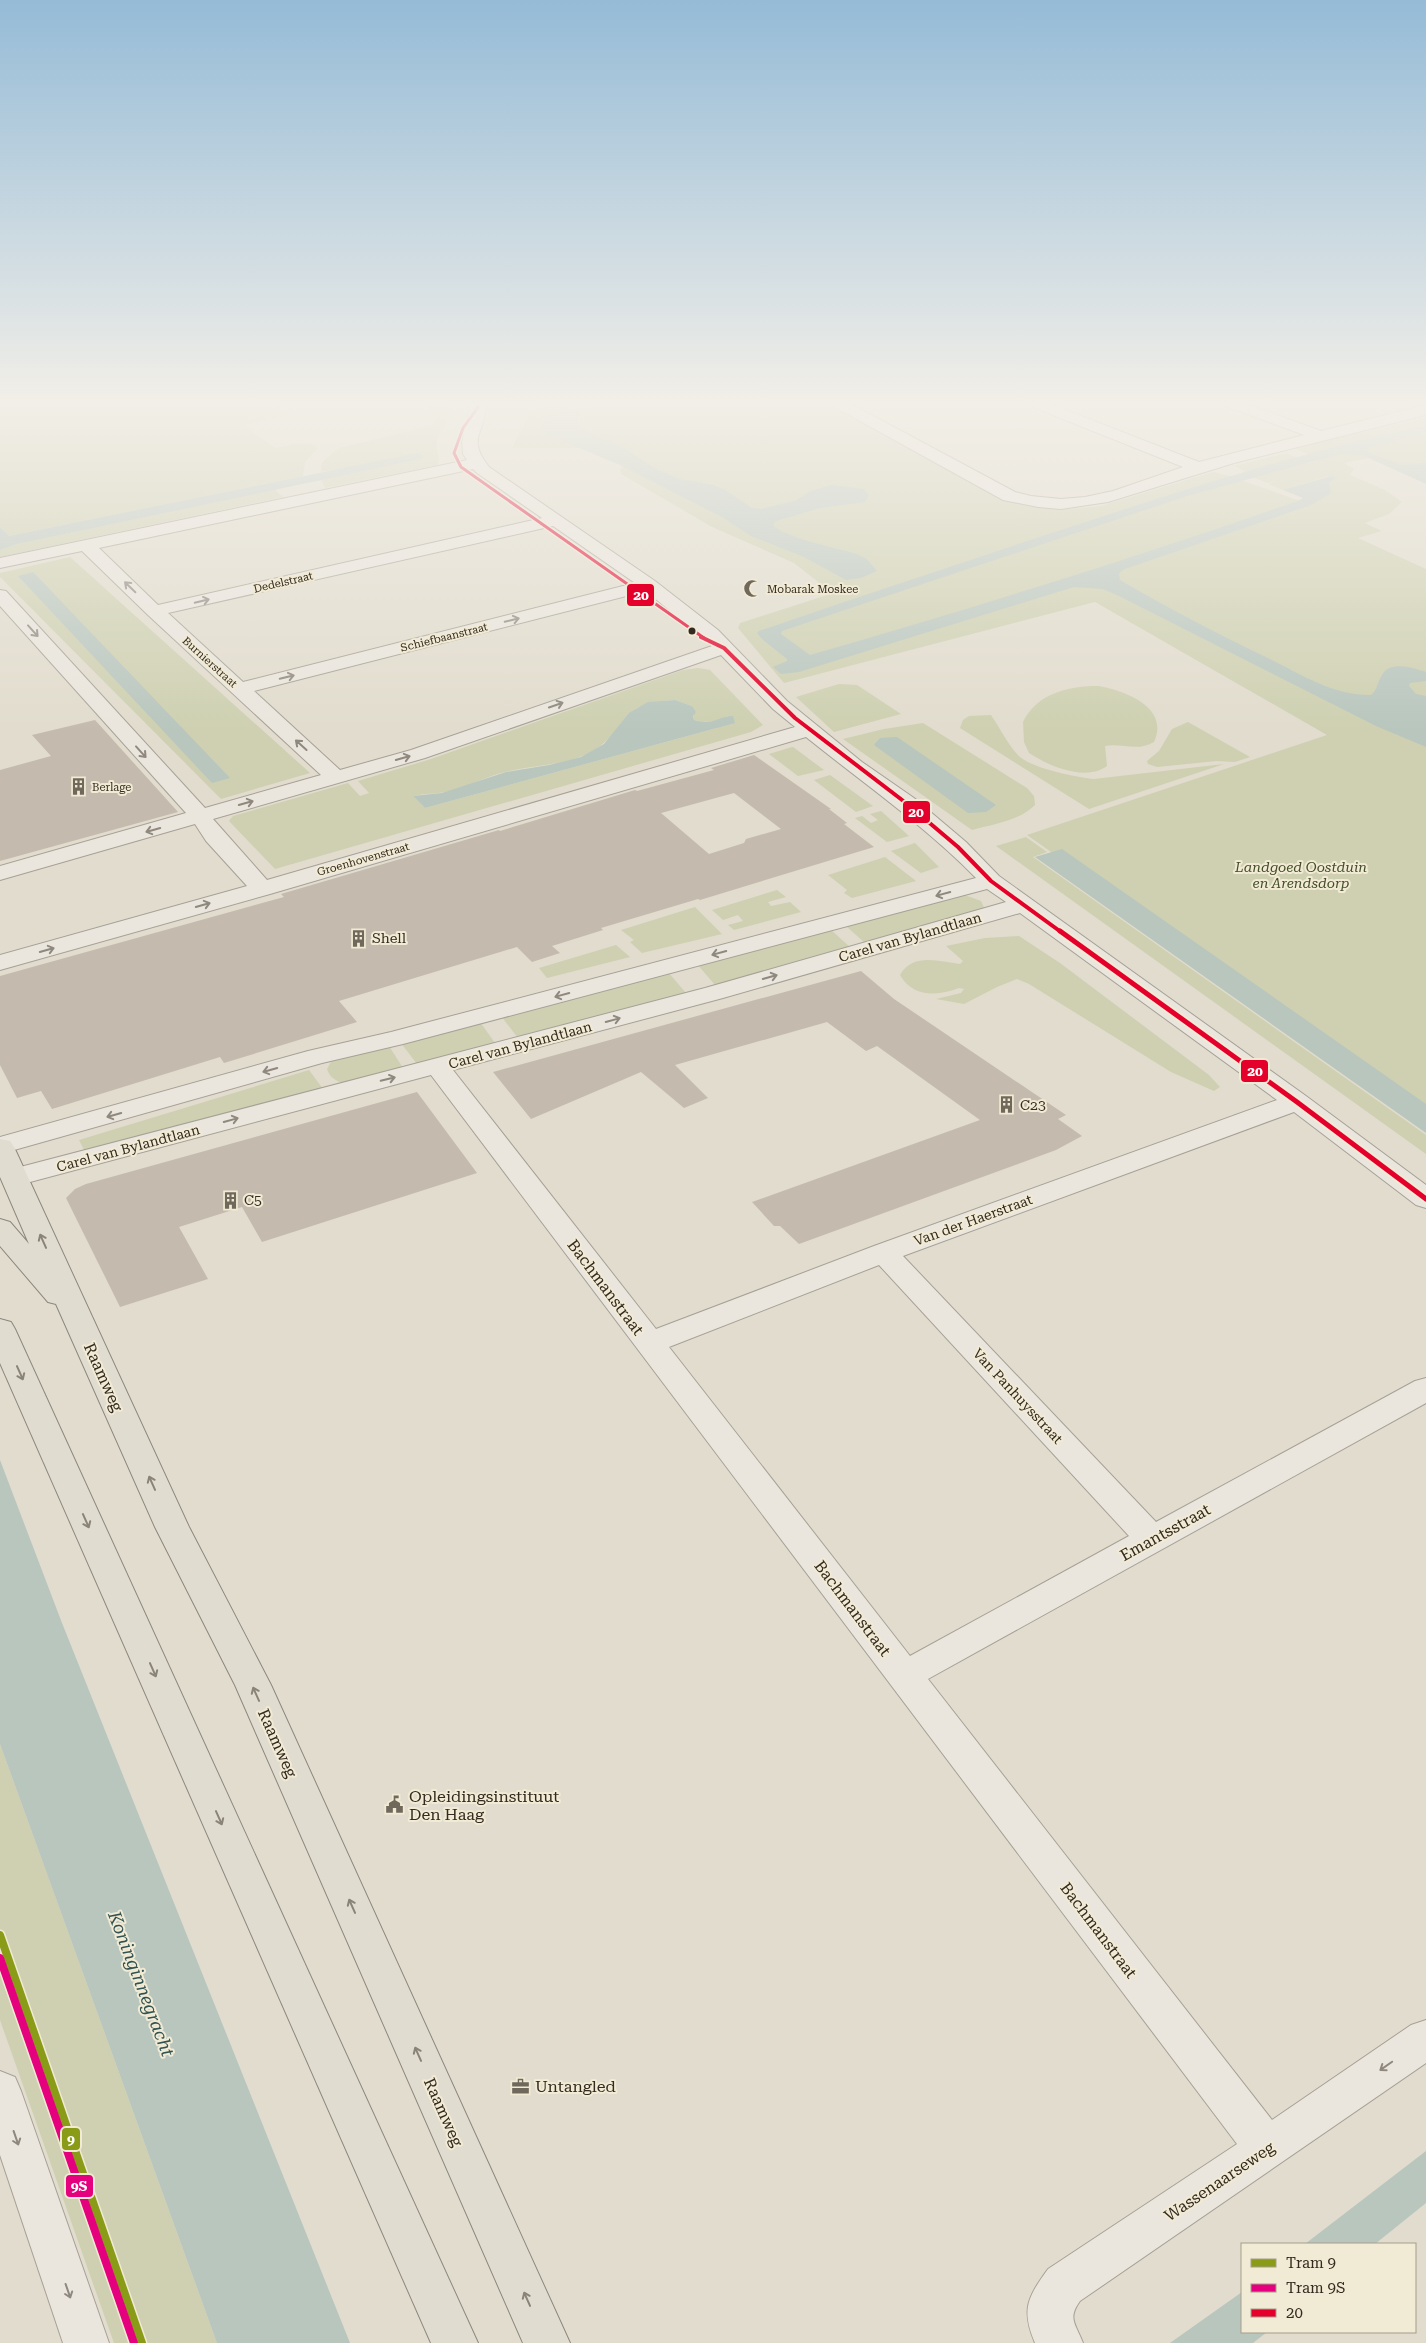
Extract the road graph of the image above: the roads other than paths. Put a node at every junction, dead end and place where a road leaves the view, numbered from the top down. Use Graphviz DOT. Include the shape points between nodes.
graph roads {
  1 [pos="242,512"];
  2 [pos="535,512"];
  3 [pos="549,522"];
  4 [pos="86,545"];
  5 [pos="0,563"];
  6 [pos="641,587"];
  7 [pos="0,595"];
  8 [pos="154,611"];
  9 [pos="724,648"];
  10 [pos="239,689"];
  11 [pos="810,729"];
  12 [pos="337,778"];
  13 [pos="200,816"];
  14 [pos="0,873"];
  15 [pos="990,881"];
  16 [pos="262,889"];
  17 [pos="1022,904"];
  18 [pos="0,963"];
  19 [pos="438,1067"];
  20 [pos="1297,1102"];
  21 [pos="0,1147"];
  22 [pos="15,1178"];
  23 [pos="1426,1199"];
  24 [pos="0,1228"];
  25 [pos="884,1253"];
  26 [pos="77,1317"];
  27 [pos="0,1328"];
  28 [pos="649,1343"];
  29 [pos="1426,1389"];
  30 [pos="1152,1539"];
  31 [pos="904,1675"];
  32 [pos="1426,2039"];
  33 [pos="0,2091"];
  34 [pos="1267,2149"];
  35 [pos="86,2343"];
  36 [pos="454,2343"];
  37 [pos="547,2343"];
  38 [pos="1060,2343"];
  1 -- 4 [label="street"];
  2 -- 3 [label="street"];
  3 -- 6 [label="street"];
  8 -- 3 [label="street, Dedelstraat, one-way"];
  4 -- 5 [label="street"];
  8 -- 4 [label="street, Burnierstraat, one-way"];
  6 -- 9 [label="street" via="696,634"];
  10 -- 6 [label="street, Schiefbaanstraat, one-way"];
  7 -- 13 [label="street, one-way"];
  8 -- 10 [label="street, Burnierstraat"];
  9 -- 11 [label="street" via="780,705"];
  12 -- 9 [label="street, one-way" via="418,754"];
  12 -- 10 [label="street, Burnierstraat, one-way"];
  11 -- 15 [label="street" via="906,803 958,847"];
  11 -- 16 [label="street, Groenhovenstraat"];
  13 -- 12 [label="street, one-way"];
  13 -- 14 [label="street, one-way"];
  13 -- 16 [label="street"];
  15 -- 17 [label="street"];
  15 -- 21 [label="street, one-way" via="394,1039 317,1056"];
  18 -- 16 [label="street, Groenhovenstraat, one-way"];
  19 -- 17 [label="street, Carel van Bylandtlaan, one-way" via="714,993"];
  17 -- 20 [label="street"];
  22 -- 19 [label="street, Carel van Bylandtlaan, one-way"];
  19 -- 28 [label="street, Bachmanstraat"];
  20 -- 23 [label="street"];
  20 -- 25 [label="street, Van der Haerstraat"];
  21 -- 22 [label="main road, Raamweg"];
  26 -- 22 [label="main road, Raamweg, one-way"];
  24 -- 26 [label="main road"];
  25 -- 28 [label="street, Van der Haerstraat"];
  25 -- 30 [label="street, Van Panhuysstraat"];
  37 -- 26 [label="main road, Raamweg, one-way" via="252,1685 172,1528"];
  27 -- 36 [label="main road, one-way"];
  28 -- 31 [label="street, Bachmanstraat"];
  29 -- 30 [label="street, Emantsstraat"];
  30 -- 31 [label="street, Emantsstraat"];
  31 -- 34 [label="street, Bachmanstraat"];
  32 -- 34 [label="street, Wassenaarseweg, one-way"];
  33 -- 35 [label="street, one-way"];
  34 -- 38 [label="street, Wassenaarseweg" via="1064,2285 1050,2304 1049,2326"];
}
